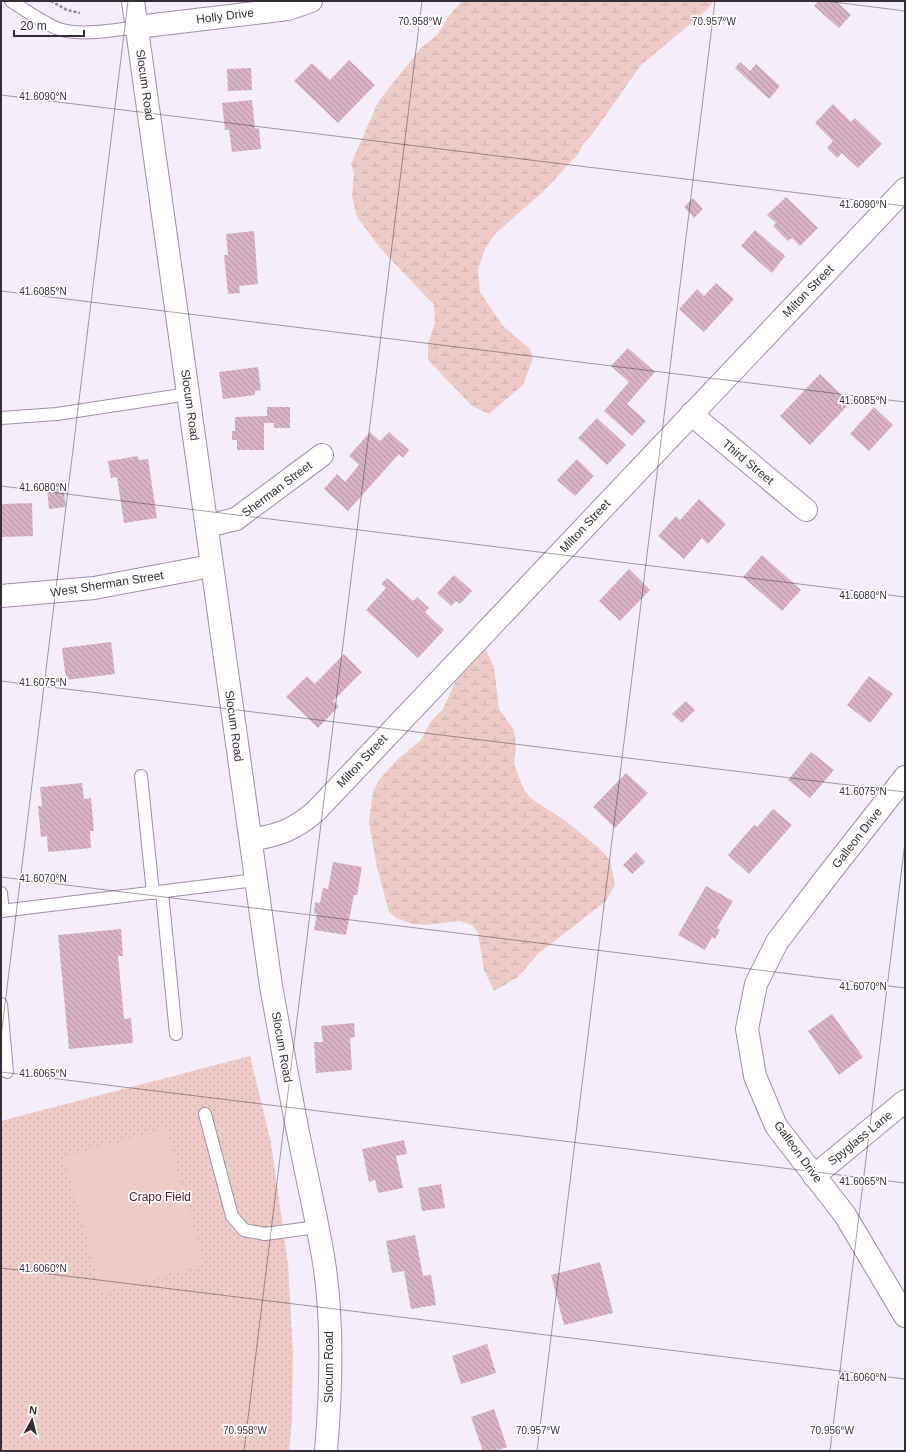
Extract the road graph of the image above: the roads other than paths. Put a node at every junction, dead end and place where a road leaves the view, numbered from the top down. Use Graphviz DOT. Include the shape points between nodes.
graph roads {
  1 [pos="11,1"];
  2 [pos="133,1"];
  3 [pos="312,1"];
  4 [pos="137,27"];
  5 [pos="905,189"];
  6 [pos="188,394"];
  7 [pos="691,414"];
  8 [pos="1,418"];
  9 [pos="322,455"];
  10 [pos="806,510"];
  11 [pos="207,526"];
  12 [pos="212,566"];
  13 [pos="1,596"];
  14 [pos="141,776"];
  15 [pos="905,777"];
  16 [pos="251,840"];
  17 [pos="256,880"];
  18 [pos="1,893"];
  19 [pos="157,893"];
  20 [pos="2,911"];
  21 [pos="1,1004"];
  22 [pos="176,1034"];
  23 [pos="7,1072"];
  24 [pos="905,1101"];
  25 [pos="205,1114"];
  26 [pos="814,1176"];
  27 [pos="317,1227"];
  28 [pos="905,1316"];
  29 [pos="326,1451"];
  1 -- 4 [label="lane" via="56,28 75,32"];
  2 -- 4 [label="street, Slocum Road"];
  3 -- 4 [label="street, Holly Drive" via="288,9"];
  4 -- 6 [label="street, Slocum Road"];
  5 -- 7 [label="street, Milton Street"];
  6 -- 8 [label="lane" via="57,414"];
  6 -- 11 [label="street, Slocum Road"];
  7 -- 10 [label="street, Third Street"];
  7 -- 16 [label="street, Milton Street" via="316,811 290,829"];
  9 -- 11 [label="street, Sherman Street" via="236,520"];
  11 -- 12 [label="street, Slocum Road"];
  12 -- 13 [label="street, West Sherman Street" via="94,588"];
  12 -- 16 [label="street, Slocum Road"];
  14 -- 19 [label="lane"];
  15 -- 26 [label="street, Galleon Drive" via="778,942 756,984 747,1029 755,1076 776,1126"];
  16 -- 17 [label="street, Slocum Road"];
  17 -- 19 [label="lane"];
  17 -- 27 [label="street, Slocum Road" via="282,1049"];
  18 -- 20 [label="lane"];
  19 -- 20 [label="lane"];
  19 -- 22 [label="lane"];
  21 -- 23 [label="lane"];
  24 -- 26 [label="street, Spyglass Lane"];
  25 -- 27 [label="lane" via="232,1216 244,1230 265,1234"];
  26 -- 28 [label="street, Galleon Drive" via="845,1215"];
  27 -- 29 [label="street, Slocum Road" via="325,1270 328,1314 329,1403"];
}
